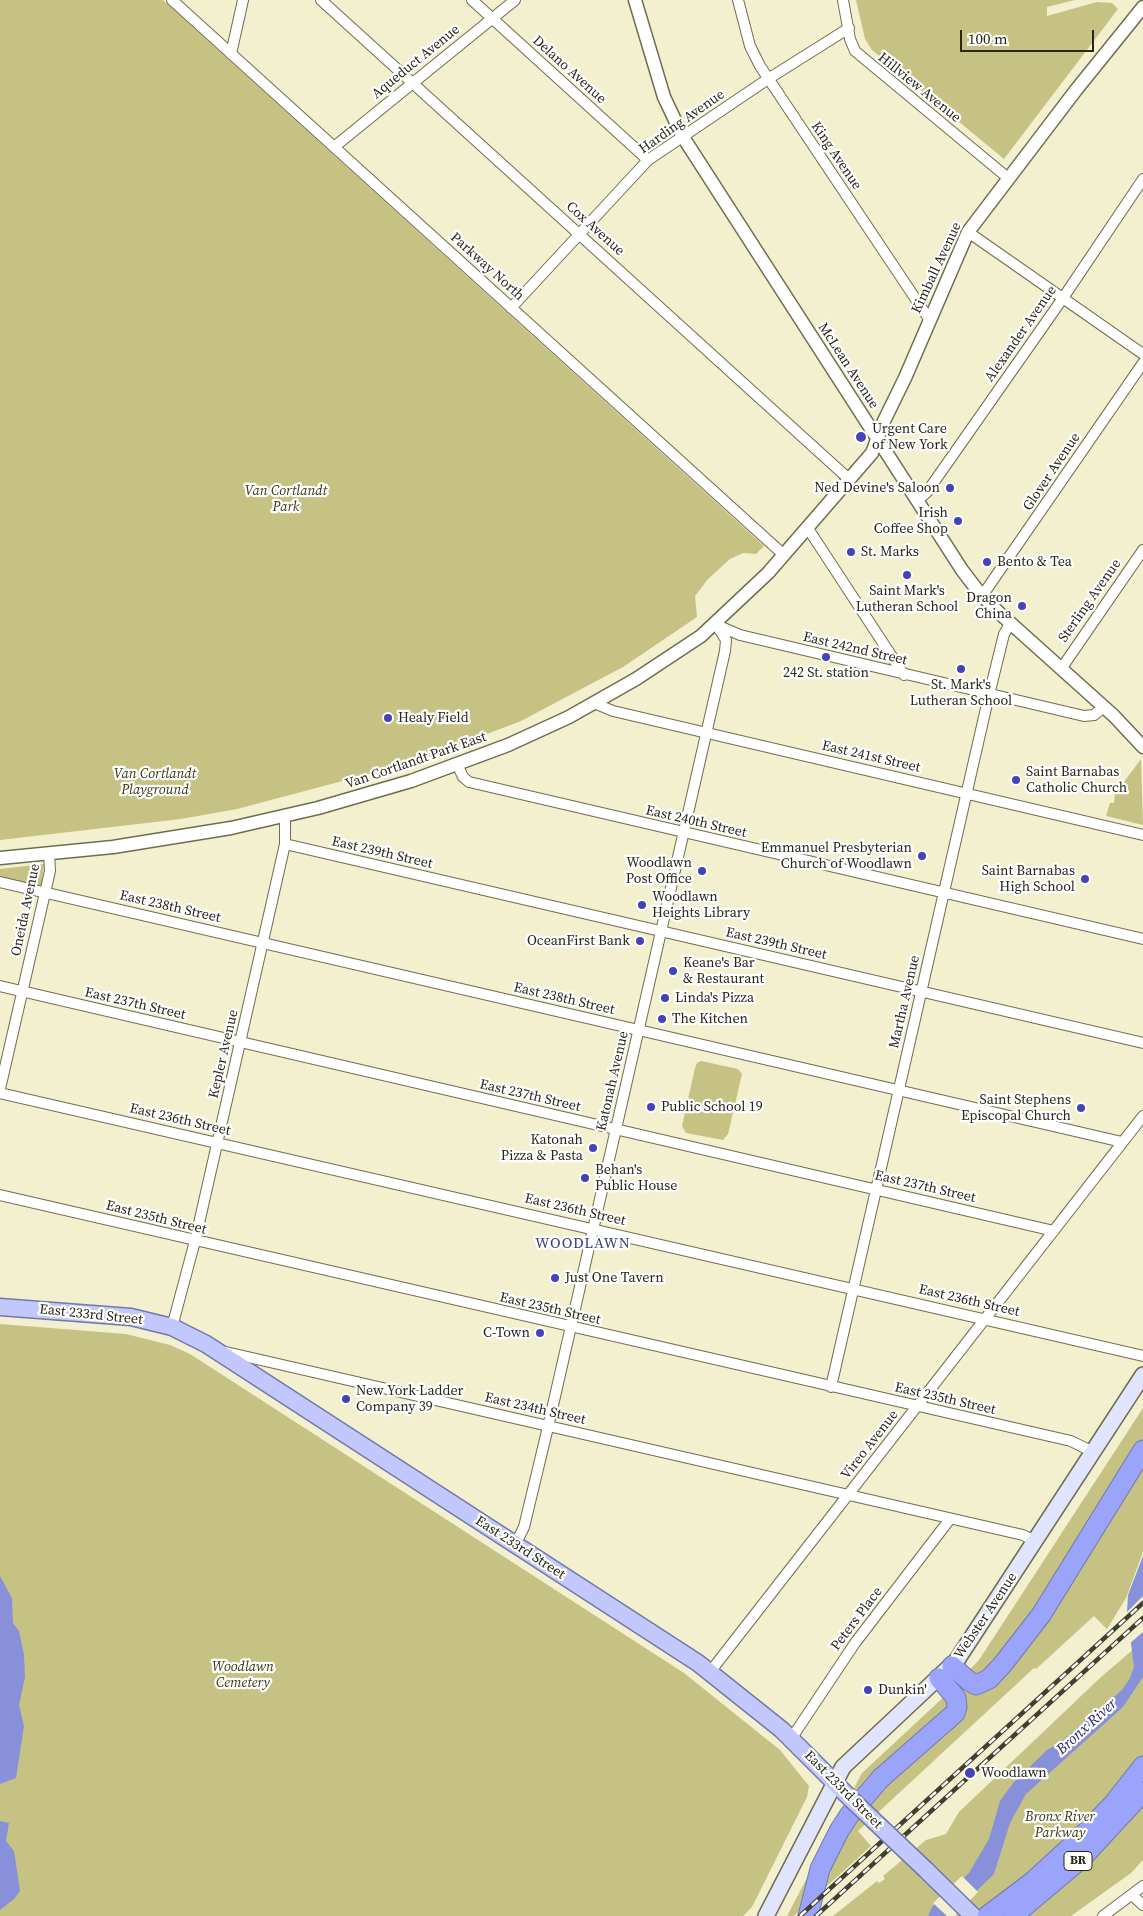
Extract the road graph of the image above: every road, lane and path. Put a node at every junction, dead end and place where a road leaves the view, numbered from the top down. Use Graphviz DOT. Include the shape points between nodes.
graph roads {
  1 [pos="172,0"];
  2 [pos="243,0"];
  3 [pos="321,0"];
  4 [pos="472,0"];
  5 [pos="515,0"];
  6 [pos="634,0"];
  7 [pos="738,0"];
  8 [pos="843,0"];
  9 [pos="1141,13"];
  10 [pos="492,19"];
  11 [pos="849,28"];
  12 [pos="231,54"];
  13 [pos="768,79"];
  14 [pos="413,81"];
  15 [pos="683,137"];
  16 [pos="334,147"];
  17 [pos="648,160"];
  18 [pos="1008,178"];
  19 [pos="1143,179"];
  20 [pos="968,232"];
  21 [pos="580,234"];
  22 [pos="1063,298"];
  23 [pos="512,308"];
  24 [pos="929,319"];
  25 [pos="1143,354"];
  26 [pos="1143,363"];
  27 [pos="878,438"];
  28 [pos="850,480"];
  29 [pos="918,501"];
  30 [pos="807,527"];
  31 [pos="1143,550"];
  32 [pos="784,555"];
  33 [pos="982,596"];
  34 [pos="716,624"];
  35 [pos="1010,624"];
  36 [pos="1060,669"];
  37 [pos="904,675"];
  38 [pos="989,696"];
  39 [pos="594,703"];
  40 [pos="1104,707"];
  41 [pos="706,732"];
  42 [pos="1141,741"];
  43 [pos="457,764"];
  44 [pos="967,794"];
  45 [pos="285,816"];
  46 [pos="684,833"];
  47 [pos="1143,835"];
  48 [pos="285,844"];
  49 [pos="49,853"];
  50 [pos="0,858"];
  51 [pos="0,882"];
  52 [pos="45,892"];
  53 [pos="945,893"];
  54 [pos="662,932"];
  55 [pos="1143,939"];
  56 [pos="263,943"];
  57 [pos="0,986"];
  58 [pos="22,991"];
  59 [pos="922,992"];
  60 [pos="639,1031"];
  61 [pos="240,1043"];
  62 [pos="1143,1043"];
  63 [pos="0,1091"];
  64 [pos="899,1091"];
  65 [pos="1143,1116"];
  66 [pos="616,1130"];
  67 [pos="218,1142"];
  68 [pos="1122,1142"];
  69 [pos="876,1190"];
  70 [pos="0,1195"];
  71 [pos="593,1229"];
  72 [pos="1054,1231"];
  73 [pos="195,1241"];
  74 [pos="854,1288"];
  75 [pos="0,1307"];
  76 [pos="986,1319"];
  77 [pos="172,1328"];
  78 [pos="570,1328"];
  79 [pos="216,1350"];
  80 [pos="1143,1356"];
  81 [pos="1143,1375"];
  82 [pos="831,1387"];
  83 [pos="917,1407"];
  84 [pos="548,1427"];
  85 [pos="1143,1450"];
  86 [pos="1093,1452"];
  87 [pos="847,1496"];
  88 [pos="950,1519"];
  89 [pos="1035,1541"];
  90 [pos="515,1544"];
  91 [pos="710,1672"];
  92 [pos="945,1672"];
  93 [pos="791,1739"];
  94 [pos="1143,1766"];
  95 [pos="834,1783"];
  96 [pos="1141,1796"];
  97 [pos="1143,1886"];
  98 [pos="1132,1895"];
  99 [pos="1143,1905"];
  100 [pos="766,1916"];
  101 [pos="808,1916"];
  102 [pos="974,1916"];
  103 [pos="988,1916"];
  104 [pos="1013,1916"];
  105 [pos="1103,1916"];
  1 -- 12 [label="street, Parkway North"];
  2 -- 12 [label="street"];
  3 -- 14 [label="street, Cox Avenue"];
  4 -- 10 [label="street, Delano Avenue"];
  5 -- 10 [label="street, Aqueduct Avenue"];
  6 -- 15 [label="street, McLean Avenue" via="662,90"];
  7 -- 13 [label="street, King Avenue" via="750,46"];
  8 -- 11 [label="street, Hillview Avenue"];
  9 -- 18 [label="street, Kimball Avenue"];
  10 -- 14 [label="street, Aqueduct Avenue"];
  10 -- 17 [label="street, Delano Avenue"];
  11 -- 13 [label="street, Harding Avenue"];
  11 -- 18 [label="street, Hillview Avenue" via="855,51 866,62"];
  12 -- 16 [label="street, Parkway North"];
  13 -- 15 [label="street, Harding Avenue"];
  13 -- 24 [label="street, King Avenue"];
  14 -- 16 [label="street, Aqueduct Avenue"];
  14 -- 21 [label="street, Cox Avenue"];
  15 -- 17 [label="street, Harding Avenue"];
  15 -- 27 [label="street, McLean Avenue"];
  16 -- 23 [label="street, Parkway North"];
  17 -- 21 [label="street, Harding Avenue"];
  18 -- 20 [label="street, Kimball Avenue"];
  19 -- 22 [label="street, Alexander Avenue"];
  20 -- 22 [label="street"];
  20 -- 24 [label="street, Kimball Avenue"];
  21 -- 23 [label="street, Harding Avenue"];
  21 -- 28 [label="street, Cox Avenue"];
  22 -- 25 [label="street"];
  22 -- 29 [label="street, Alexander Avenue"];
  23 -- 32 [label="street, Parkway North"];
  24 -- 27 [label="street, Kimball Avenue"];
  26 -- 33 [label="street, Glover Avenue"];
  27 -- 28 [label="street, Kimball Avenue" via="872,453"];
  27 -- 29 [label="street, McLean Avenue"];
  28 -- 30 [label="street, Kimball Avenue"];
  29 -- 33 [label="street, McLean Avenue"];
  30 -- 32 [label="street, Kimball Avenue"];
  30 -- 37 [label="street"];
  31 -- 36 [label="street, Sterling Avenue"];
  32 -- 34 [label="street, Van Cortlandt Park East"];
  33 -- 35 [label="street, McLean Avenue"];
  34 -- 37 [label="street, East 242nd Street" via="736,634"];
  34 -- 39 [label="street, Van Cortlandt Park East" via="660,664"];
  34 -- 41 [label="street, Katonah Avenue" via="725,637 726,647"];
  35 -- 36 [label="street, McLean Avenue"];
  35 -- 38 [label="street, Martha Avenue" via="1004,634"];
  36 -- 40 [label="street, McLean Avenue"];
  37 -- 38 [label="street, East 242nd Street"];
  38 -- 40 [label="street, East 242nd Street" via="1084,716 1094,715"];
  38 -- 44 [label="street, Martha Avenue"];
  39 -- 41 [label="street, East 241st Street" via="613,711"];
  39 -- 43 [label="street, Van Cortlandt Park East" via="516,741"];
  40 -- 42 [label="street, McLean Avenue"];
  41 -- 44 [label="street, East 241st Street"];
  41 -- 46 [label="street, Katonah Avenue"];
  43 -- 45 [label="street, Van Cortlandt Park East" via="356,798"];
  43 -- 46 [label="street, East 240th Street" via="470,782"];
  44 -- 47 [label="street, East 241st Street"];
  44 -- 53 [label="street, Martha Avenue"];
  45 -- 48 [label="street"];
  45 -- 49 [label="street, Van Cortlandt Park East" via="113,847"];
  46 -- 53 [label="street, East 240th Street"];
  46 -- 54 [label="street, Katonah Avenue"];
  48 -- 54 [label="street, East 239th Street"];
  48 -- 56 [label="street, Kepler Avenue"];
  49 -- 50 [label="street, Van Cortlandt Park East"];
  49 -- 52 [label="street, Oneida Avenue" via="50,872"];
  51 -- 52 [label="street, East 238th Street"];
  52 -- 56 [label="street, East 238th Street"];
  52 -- 58 [label="street, Oneida Avenue"];
  53 -- 55 [label="street, East 240th Street"];
  53 -- 59 [label="street, Martha Avenue"];
  54 -- 59 [label="street, East 239th Street"];
  54 -- 60 [label="street, Katonah Avenue"];
  56 -- 60 [label="street, East 238th Street"];
  56 -- 61 [label="street, Kepler Avenue"];
  57 -- 58 [label="street, East 237th Street"];
  58 -- 61 [label="street, East 237th Street"];
  58 -- 63 [label="street, Oneida Avenue"];
  59 -- 62 [label="street, East 239th Street"];
  59 -- 64 [label="street, Martha Avenue"];
  60 -- 64 [label="street, East 238th Street"];
  60 -- 66 [label="street, Katonah Avenue"];
  61 -- 66 [label="street, East 237th Street"];
  61 -- 67 [label="street, Kepler Avenue"];
  63 -- 67 [label="street, East 236th Street"];
  64 -- 68 [label="street, East 238th Street"];
  64 -- 69 [label="street, Martha Avenue"];
  65 -- 68 [label="street, Vireo Avenue"];
  66 -- 69 [label="street, East 237th Street"];
  66 -- 71 [label="street, Katonah Avenue"];
  67 -- 71 [label="street, East 236th Street"];
  67 -- 73 [label="street, Kepler Avenue"];
  68 -- 72 [label="street, Vireo Avenue"];
  69 -- 72 [label="street, East 237th Street"];
  69 -- 74 [label="street, Martha Avenue"];
  70 -- 73 [label="street, East 235th Street"];
  71 -- 74 [label="street, East 236th Street"];
  71 -- 78 [label="street, Katonah Avenue"];
  72 -- 76 [label="street, Vireo Avenue"];
  73 -- 77 [label="street, Kepler Avenue"];
  73 -- 78 [label="street, East 235th Street"];
  74 -- 76 [label="street, East 236th Street"];
  74 -- 82 [label="street, Martha Avenue"];
  75 -- 77 [label="main road, East 233rd Street" via="131,1317"];
  76 -- 80 [label="street, East 236th Street"];
  76 -- 83 [label="street, Vireo Avenue"];
  77 -- 79 [label="main road, East 233rd Street"];
  78 -- 82 [label="street, East 235th Street"];
  78 -- 84 [label="street, Katonah Avenue"];
  79 -- 84 [label="street, East 234th Street"];
  79 -- 90 [label="main road, East 233rd Street"];
  81 -- 86 [label="main road, Webster Avenue"];
  82 -- 83 [label="street, East 235th Street"];
  83 -- 86 [label="street, East 235th Street" via="1071,1441"];
  83 -- 87 [label="street, Vireo Avenue"];
  84 -- 87 [label="street, East 234th Street"];
  84 -- 90 [label="street, Katonah Avenue" via="523,1530"];
  85 -- 92 [label="highway" via="1041,1615 1003,1664 989,1679 976,1684"];
  86 -- 89 [label="main road, Webster Avenue"];
  87 -- 88 [label="street, East 234th Street"];
  87 -- 91 [label="street, Vireo Avenue"];
  88 -- 89 [label="street, East 234th Street" via="1024,1535"];
  88 -- 93 [label="street, Peters Place" via="855,1643"];
  89 -- 92 [label="main road, Webster Avenue"];
  90 -- 91 [label="main road, East 233rd Street"];
  91 -- 93 [label="main road, East 233rd Street"];
  92 -- 95 [label="main road, Webster Avenue" via="849,1760"];
  92 -- 101 [label="highway" via="956,1698 955,1713 881,1778 847,1818 820,1869"];
  93 -- 95 [label="main road, East 233rd Street"];
  94 -- 103 [label="highway, BR" via="1079,1839"];
  95 -- 100 [label="main road, Webster Avenue"];
  95 -- 102 [label="main road, East 233rd Street, bridge"];
  96 -- 104 [label="highway, BR" via="1081,1858"];
  97 -- 98 [label="street"];
  98 -- 99 [label="street"];
  98 -- 105 [label="street"];
}
